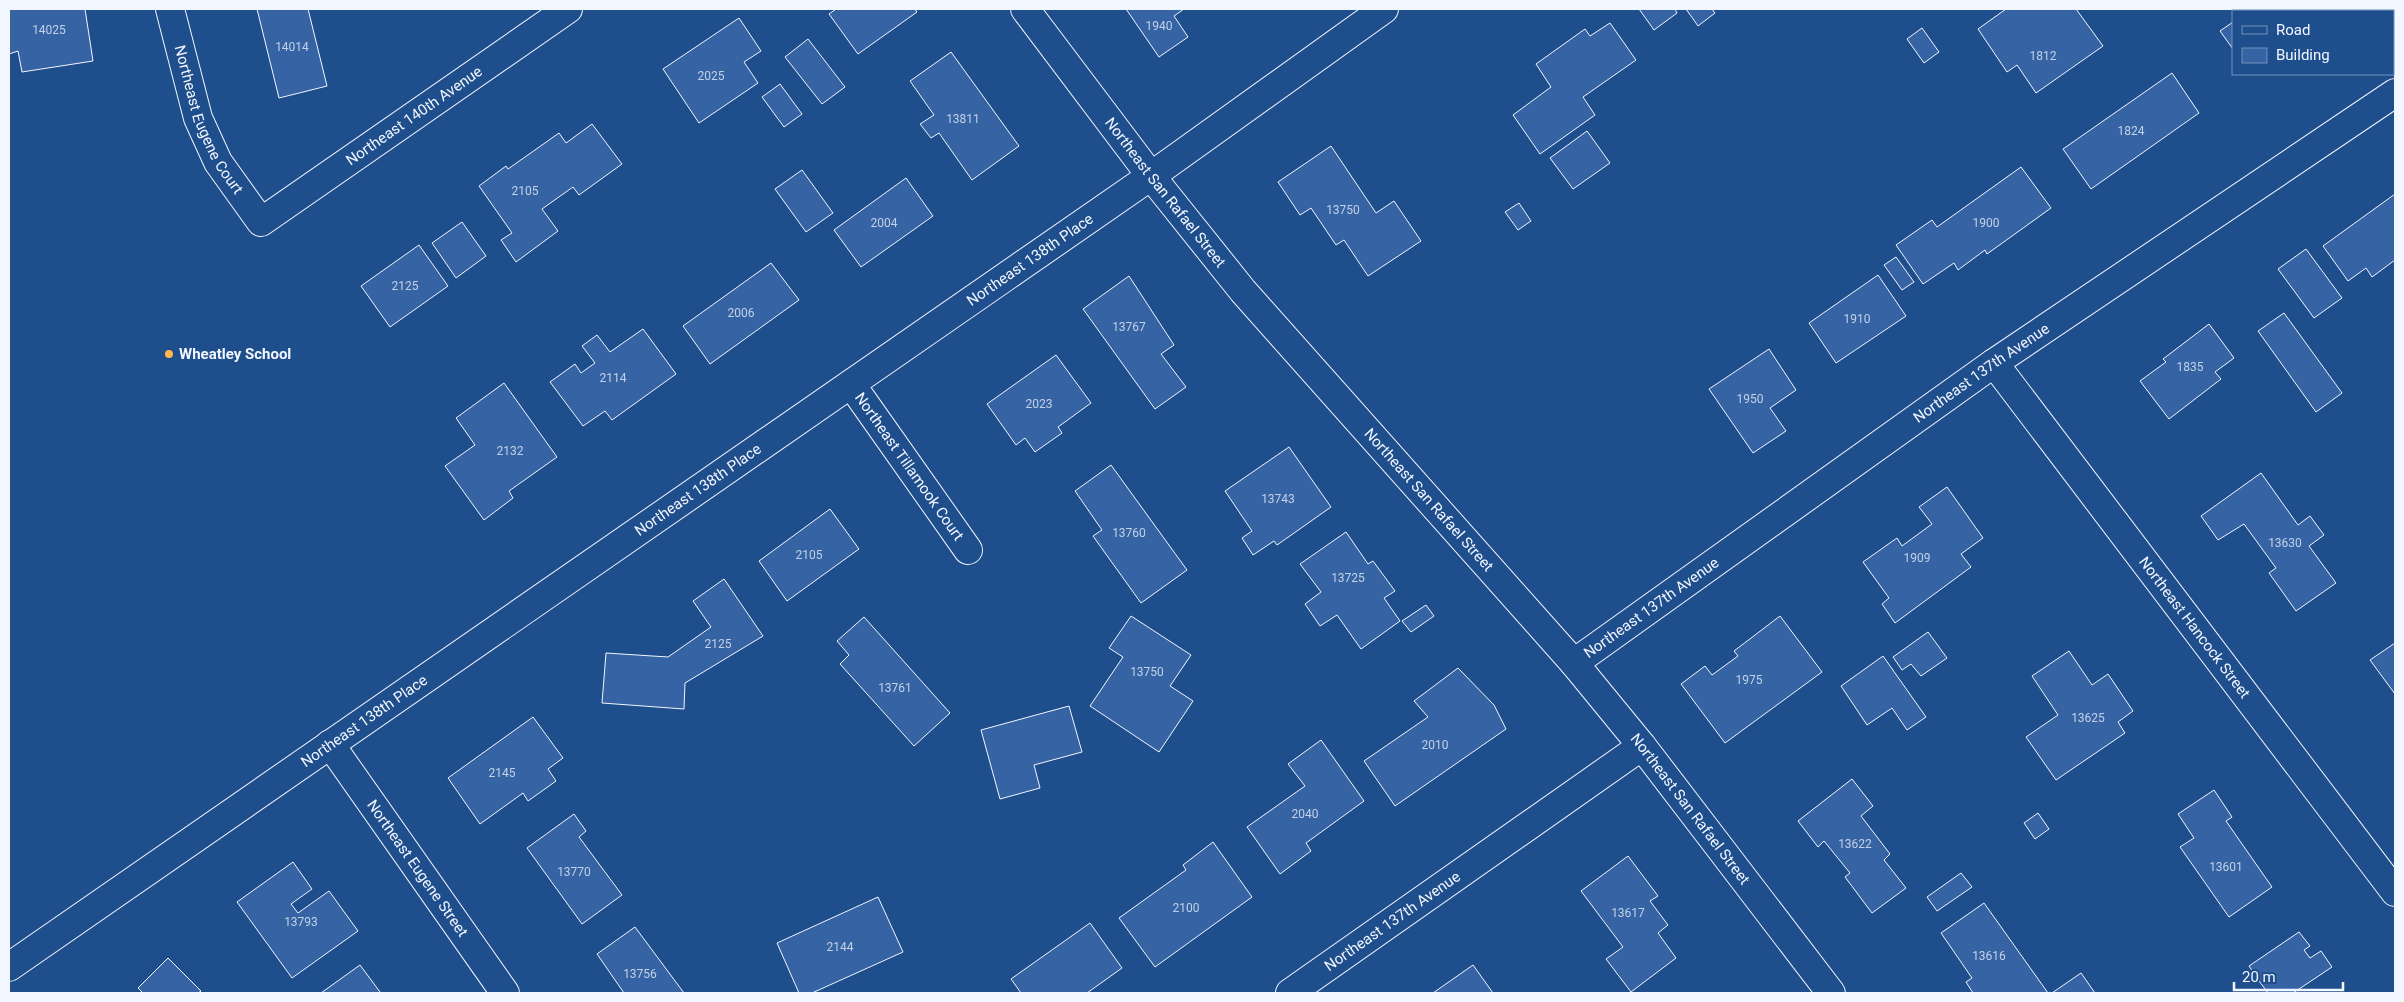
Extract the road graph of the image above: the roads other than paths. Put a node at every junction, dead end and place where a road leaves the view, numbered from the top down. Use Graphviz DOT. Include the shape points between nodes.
graph roads {
  1 [pos="170,9"];
  2 [pos="568,9"];
  3 [pos="1025,9"];
  4 [pos="1384,9"];
  5 [pos="2395,93"];
  6 [pos="1151,176"];
  7 [pos="261,222"];
  8 [pos="1994,363"];
  9 [pos="851,384"];
  10 [pos="968,550"];
  11 [pos="1574,663"];
  12 [pos="330,744"];
  13 [pos="1642,746"];
  14 [pos="2395,892"];
  15 [pos="9,967"];
  16 [pos="505,993"];
  17 [pos="1290,993"];
  18 [pos="1831,993"];
  1 -- 7 [label="street, Northeast Eugene Court" via="198,118 218,162"];
  2 -- 7 [label="street, Northeast 140th Avenue"];
  3 -- 6 [label="street, Northeast San Rafael Street"];
  4 -- 6 [label="street, Northeast 138th Place"];
  5 -- 8 [label="street, Northeast 137th Avenue"];
  6 -- 9 [label="street, Northeast 138th Place"];
  6 -- 11 [label="street, Northeast San Rafael Street" via="1278,332"];
  8 -- 11 [label="street, Northeast 137th Avenue"];
  8 -- 14 [label="street, Northeast Hancock Street"];
  9 -- 10 [label="street, Northeast Tillamook Court"];
  9 -- 12 [label="street, Northeast 138th Place"];
  11 -- 13 [label="street, Northeast San Rafael Street"];
  12 -- 15 [label="street, Northeast 138th Place"];
  12 -- 16 [label="street, Northeast Eugene Street"];
  13 -- 17 [label="street, Northeast 137th Avenue"];
  13 -- 18 [label="street, Northeast San Rafael Street"];
}
